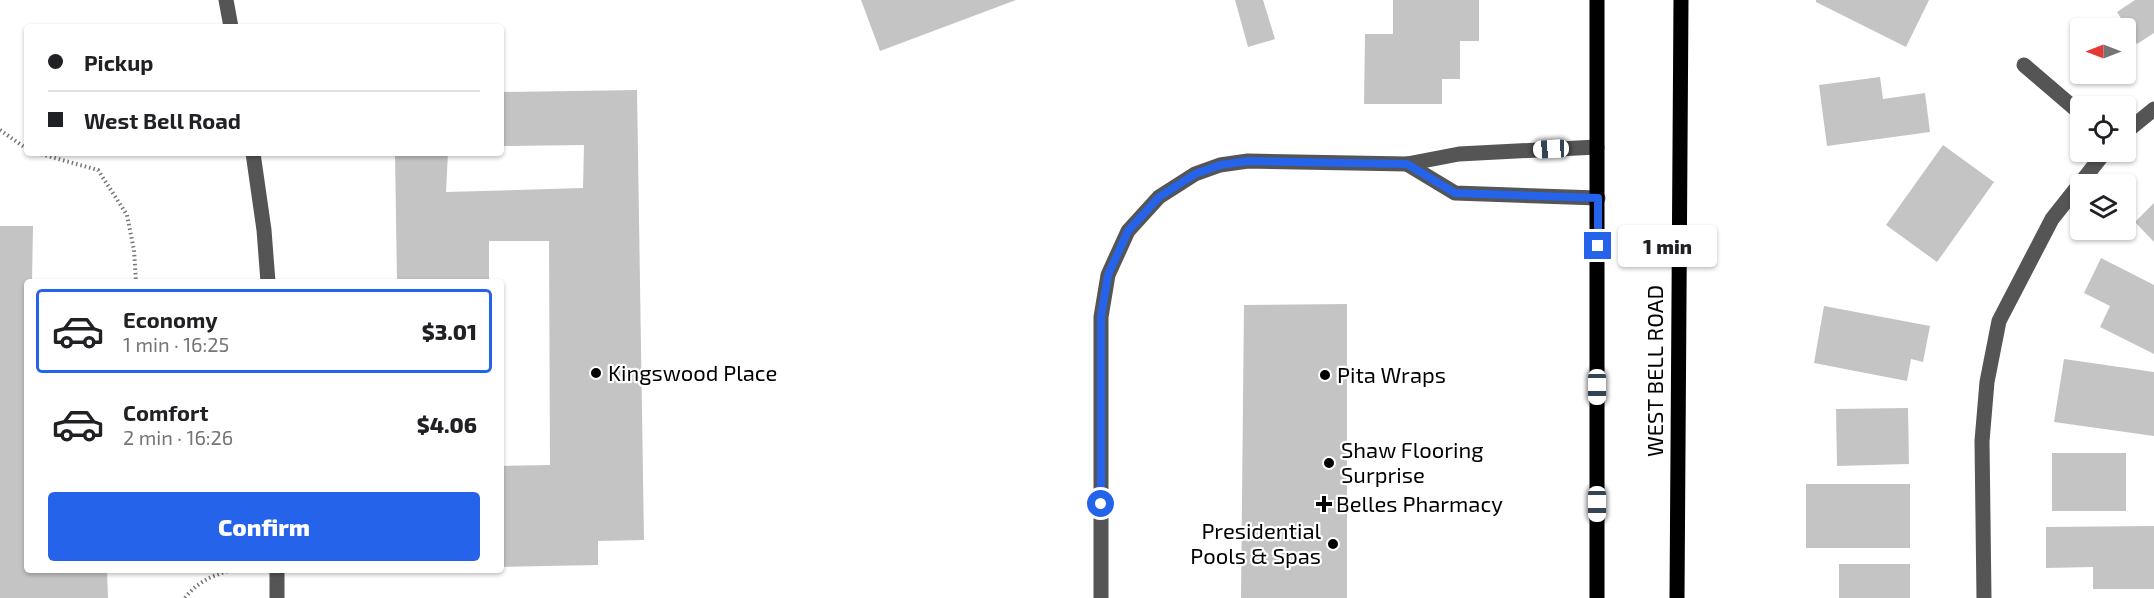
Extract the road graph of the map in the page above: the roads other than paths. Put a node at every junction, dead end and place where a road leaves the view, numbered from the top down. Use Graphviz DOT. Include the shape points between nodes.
graph roads {
  1 [pos="226,0"];
  2 [pos="1597,0"];
  3 [pos="1681,0"];
  4 [pos="230,24"];
  5 [pos="2024,65"];
  6 [pos="2070,104"];
  7 [pos="2154,109"];
  8 [pos="2136,124"];
  9 [pos="1597,147"];
  10 [pos="253,156"];
  11 [pos="2097,162"];
  12 [pos="1407,164"];
  13 [pos="1598,198"];
  14 [pos="268,279"];
  15 [pos="277,573"];
  16 [pos="277,598"];
  17 [pos="1101,598"];
  18 [pos="1597,598"];
  19 [pos="1677,598"];
  20 [pos="1984,598"];
  1 -- 4 [label="street"];
  2 -- 9 [label="main road"];
  3 -- 19 [label="main road, WEST BELL ROAD"];
  5 -- 6 [label="street"];
  7 -- 8 [label="street"];
  9 -- 12 [label="street" via="1458,154"];
  9 -- 13 [label="main road"];
  10 -- 14 [label="street"];
  11 -- 20 [label="street" via="2052,219 1999,321 1987,382 1982,441"];
  12 -- 13 [label="street" via="1455,193"];
  12 -- 17 [label="street" via="1248,161 1220,165 1195,174 1159,197 1128,231 1108,275 1101,317"];
  13 -- 18 [label="main road"];
  15 -- 16 [label="street"];
}
